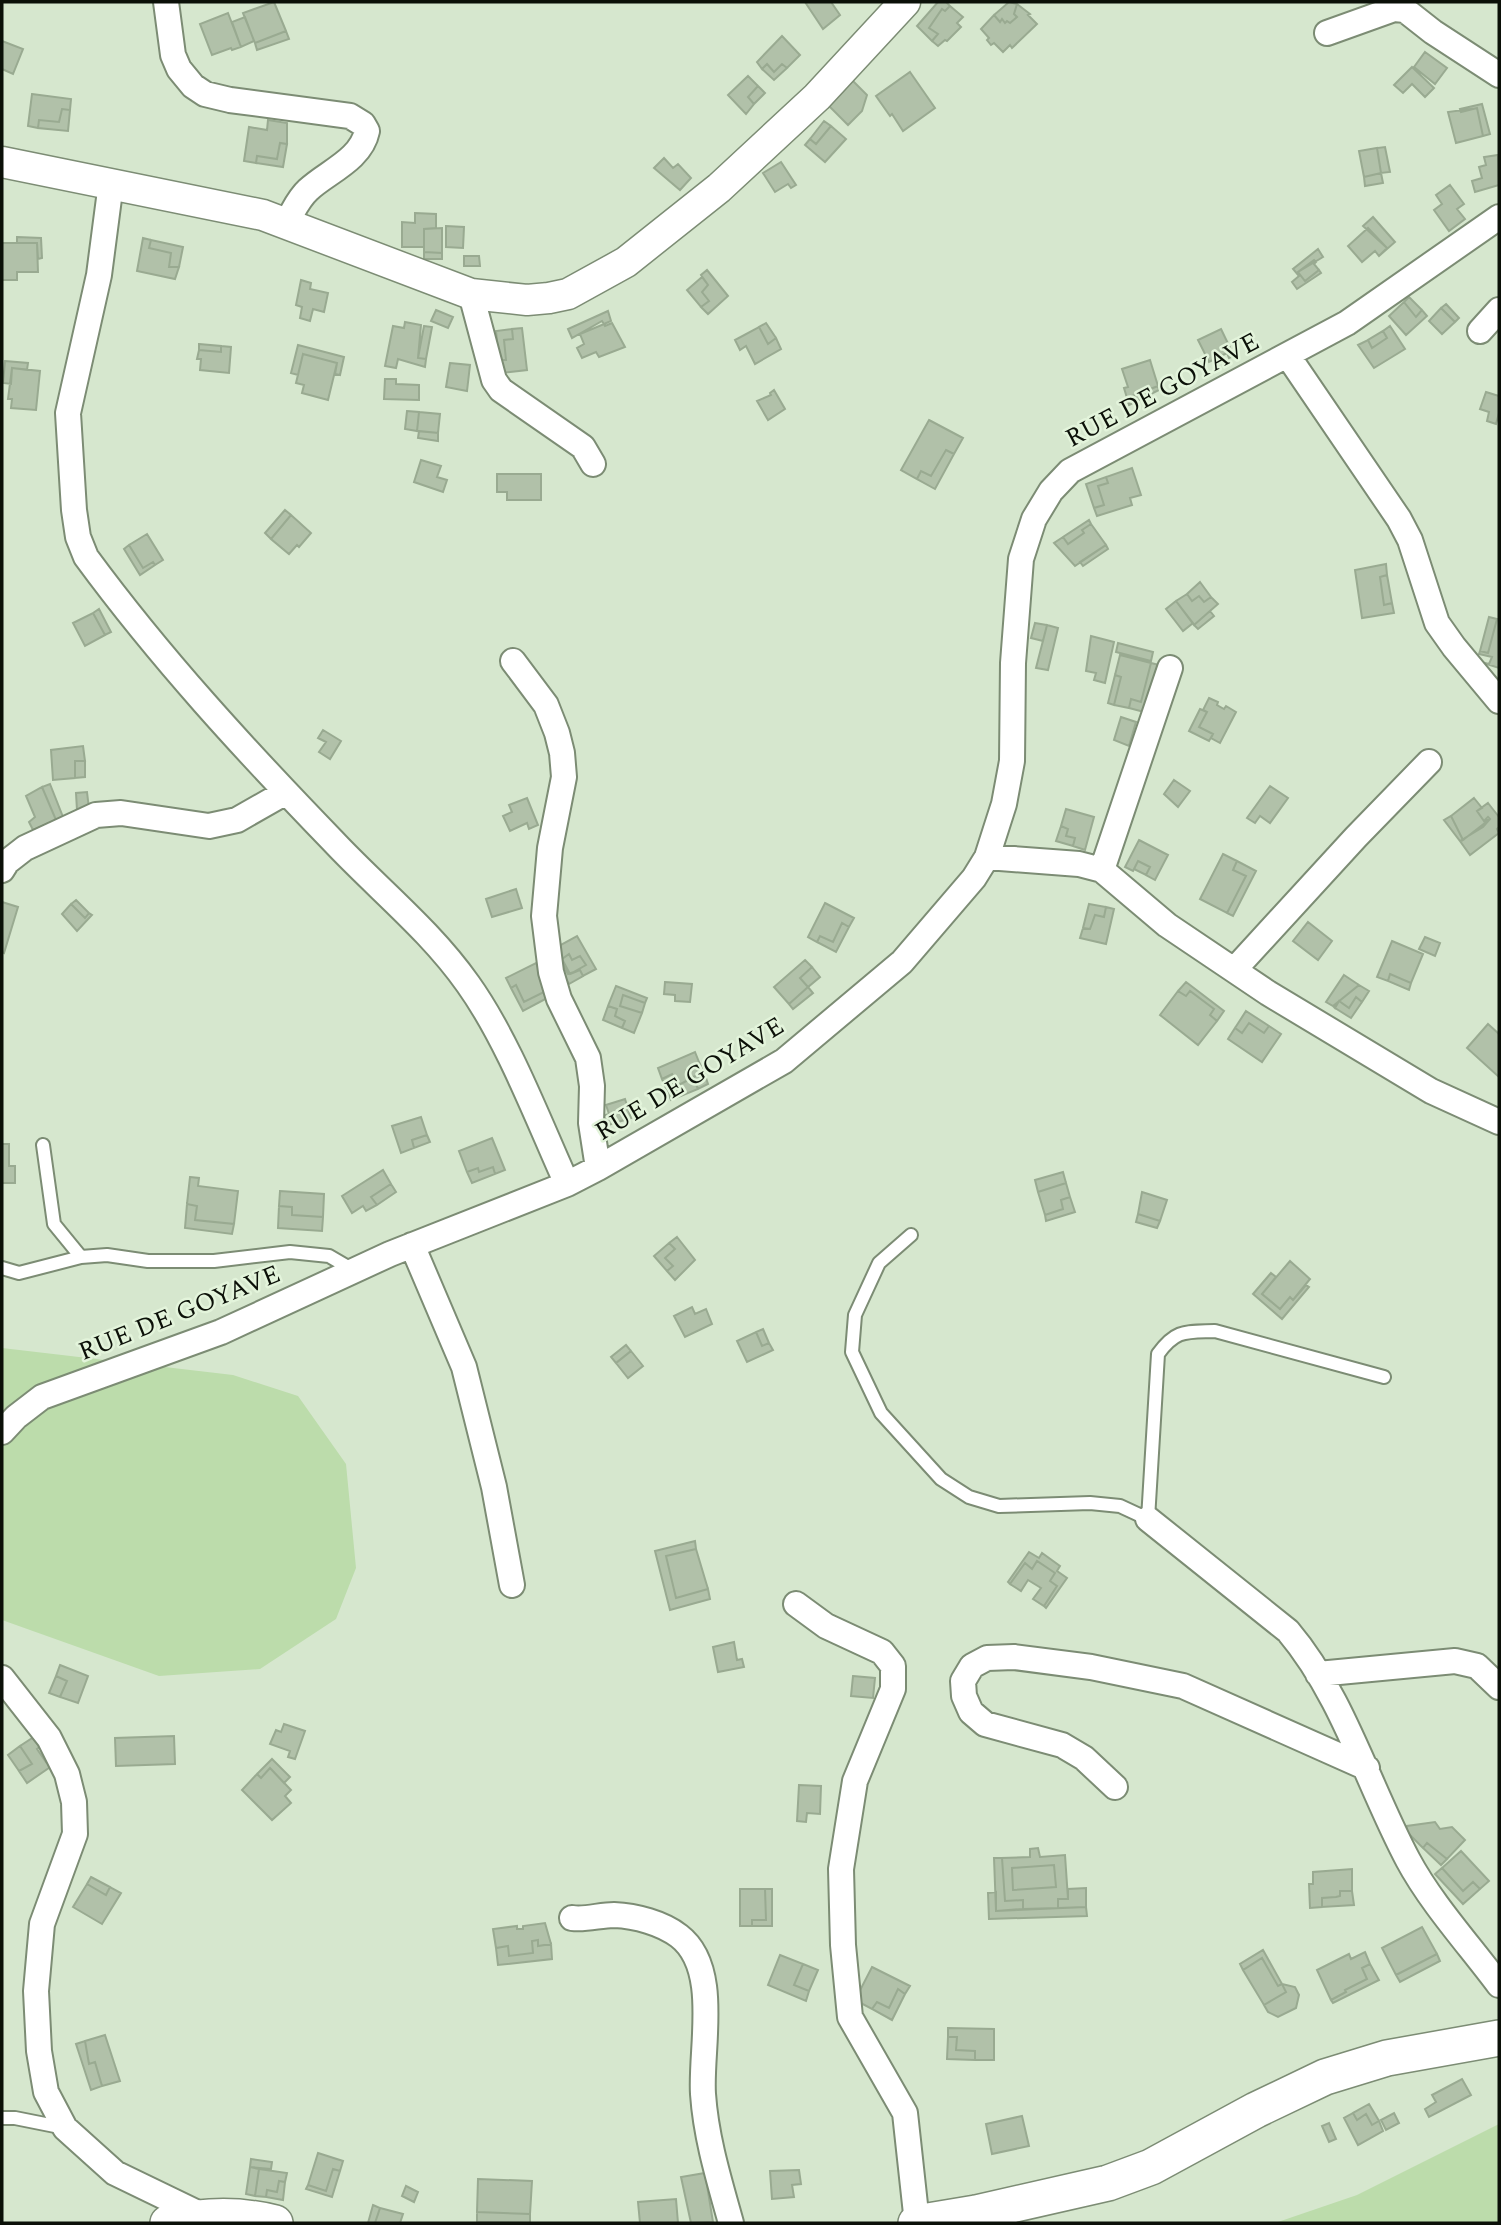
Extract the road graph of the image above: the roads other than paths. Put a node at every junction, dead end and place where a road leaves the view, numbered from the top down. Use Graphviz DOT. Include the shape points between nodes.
graph roads {
  1 [pos="166,2"];
  2 [pos="905,2"];
  3 [pos="1327,33"];
  4 [pos="1499,75"];
  5 [pos="2,162"];
  6 [pos="111,183"];
  7 [pos="1499,216"];
  8 [pos="286,223"];
  9 [pos="471,294"];
  10 [pos="1499,310"];
  11 [pos="1480,331"];
  12 [pos="1288,356"];
  13 [pos="593,464"];
  14 [pos="513,661"];
  15 [pos="1170,668"];
  16 [pos="1499,701"];
  17 [pos="1429,762"];
  18 [pos="286,792"];
  19 [pos="987,857"];
  20 [pos="2,870"];
  21 [pos="1102,870"];
  22 [pos="1234,970"];
  23 [pos="1498,1119"];
  24 [pos="43,1145"];
  25 [pos="598,1168"];
  26 [pos="567,1184"];
  27 [pos="911,1235"];
  28 [pos="412,1245"];
  29 [pos="81,1257"];
  30 [pos="2,1268"];
  31 [pos="354,1271"];
  32 [pos="1384,1377"];
  33 [pos="2,1432"];
  34 [pos="1148,1519"];
  35 [pos="512,1585"];
  36 [pos="796,1604"];
  37 [pos="1318,1674"];
  38 [pos="2,1678"];
  39 [pos="1499,1687"];
  40 [pos="1367,1768"];
  41 [pos="1115,1787"];
  42 [pos="572,1918"];
  43 [pos="1499,1985"];
  44 [pos="1499,2038"];
  45 [pos="2,2118"];
  46 [pos="65,2129"];
  47 [pos="206,2217"];
  48 [pos="168,2223"];
  49 [pos="275,2223"];
  50 [pos="732,2223"];
  51 [pos="916,2223"];
  1 -- 8 [label="street" via="173,55 193,86 205,94 350,117 367,131 365,140 341,165 308,189"];
  2 -- 9 [label="street" via="817,97 719,188 625,262 587,285 549,299"];
  3 -- 4 [label="street" via="1394,9 1405,10"];
  5 -- 6 [label="street"];
  6 -- 8 [label="street"];
  6 -- 18 [label="street" via="99,275 68,413 78,537 86,557 169,664"];
  7 -- 12 [label="street, RUE DE GOYAVE" via="1347,323"];
  8 -- 9 [label="street"];
  9 -- 13 [label="street" via="494,380 501,390 583,447"];
  10 -- 11 [label="street"];
  12 -- 16 [label="street" via="1399,519 1437,623"];
  12 -- 19 [label="street, RUE DE GOYAVE" via="1070,471 1034,519 1021,559 1016,607 1012,761"];
  14 -- 25 [label="street" via="546,705 562,753 564,777 550,848 544,916 555,986 588,1058"];
  15 -- 21 [label="street"];
  17 -- 22 [label="street"];
  18 -- 20 [label="street" via="237,820 209,826 121,813 96,815 25,848"];
  18 -- 26 [label="street" via="404,910 469,985 502,1042"];
  19 -- 21 [label="street"];
  19 -- 25 [label="street, RUE DE GOYAVE" via="901,962 784,1061"];
  21 -- 22 [label="street" via="1167,925"];
  22 -- 23 [label="street" via="1431,1091"];
  24 -- 29 [label="lane" via="54,1224"];
  25 -- 26 [label="street, RUE DE GOYAVE"];
  26 -- 28 [label="street, RUE DE GOYAVE"];
  27 -- 34 [label="lane" via="879,1263 855,1315 852,1352 881,1413 942,1479 969,1497 999,1507 1120,1506"];
  28 -- 31 [label="street, RUE DE GOYAVE"];
  28 -- 35 [label="street" via="464,1367"];
  29 -- 30 [label="lane" via="19,1273"];
  29 -- 31 [label="lane" via="214,1261 290,1252 329,1256"];
  31 -- 33 [label="street, RUE DE GOYAVE" via="221,1332 42,1397"];
  32 -- 34 [label="lane" via="1215,1331 1170,1338 1158,1354"];
  34 -- 37 [label="street" via="1287,1631"];
  36 -- 51 [label="street" via="826,1626 882,1652 893,1666 893,1689 855,1780 841,1869 843,1945 850,2017 905,2113"];
  37 -- 39 [label="street" via="1455,1661 1478,1666"];
  37 -- 40 [label="street"];
  38 -- 46 [label="street" via="49,1738 67,1774 74,1802 75,1834 42,1924 36,1991 46,2092"];
  40 -- 41 [label="street" via="1183,1686 1014,1657 987,1658 972,1666 963,1681 964,1696 971,1712 985,1724 1062,1745"];
  40 -- 43 [label="street" via="1408,1861"];
  42 -- 50 [label="street" via="613,1915 644,1919 680,1937 700,1964 706,2008 703,2092 709,2146"];
  44 -- 51 [label="main road" via="1387,2058 1325,2077 1151,2167 1108,2183"];
  45 -- 46 [label="lane"];
  46 -- 47 [label="street" via="115,2173"];
  47 -- 48 [label="main road"];
  47 -- 49 [label="main road" via="254,2217"];
}
